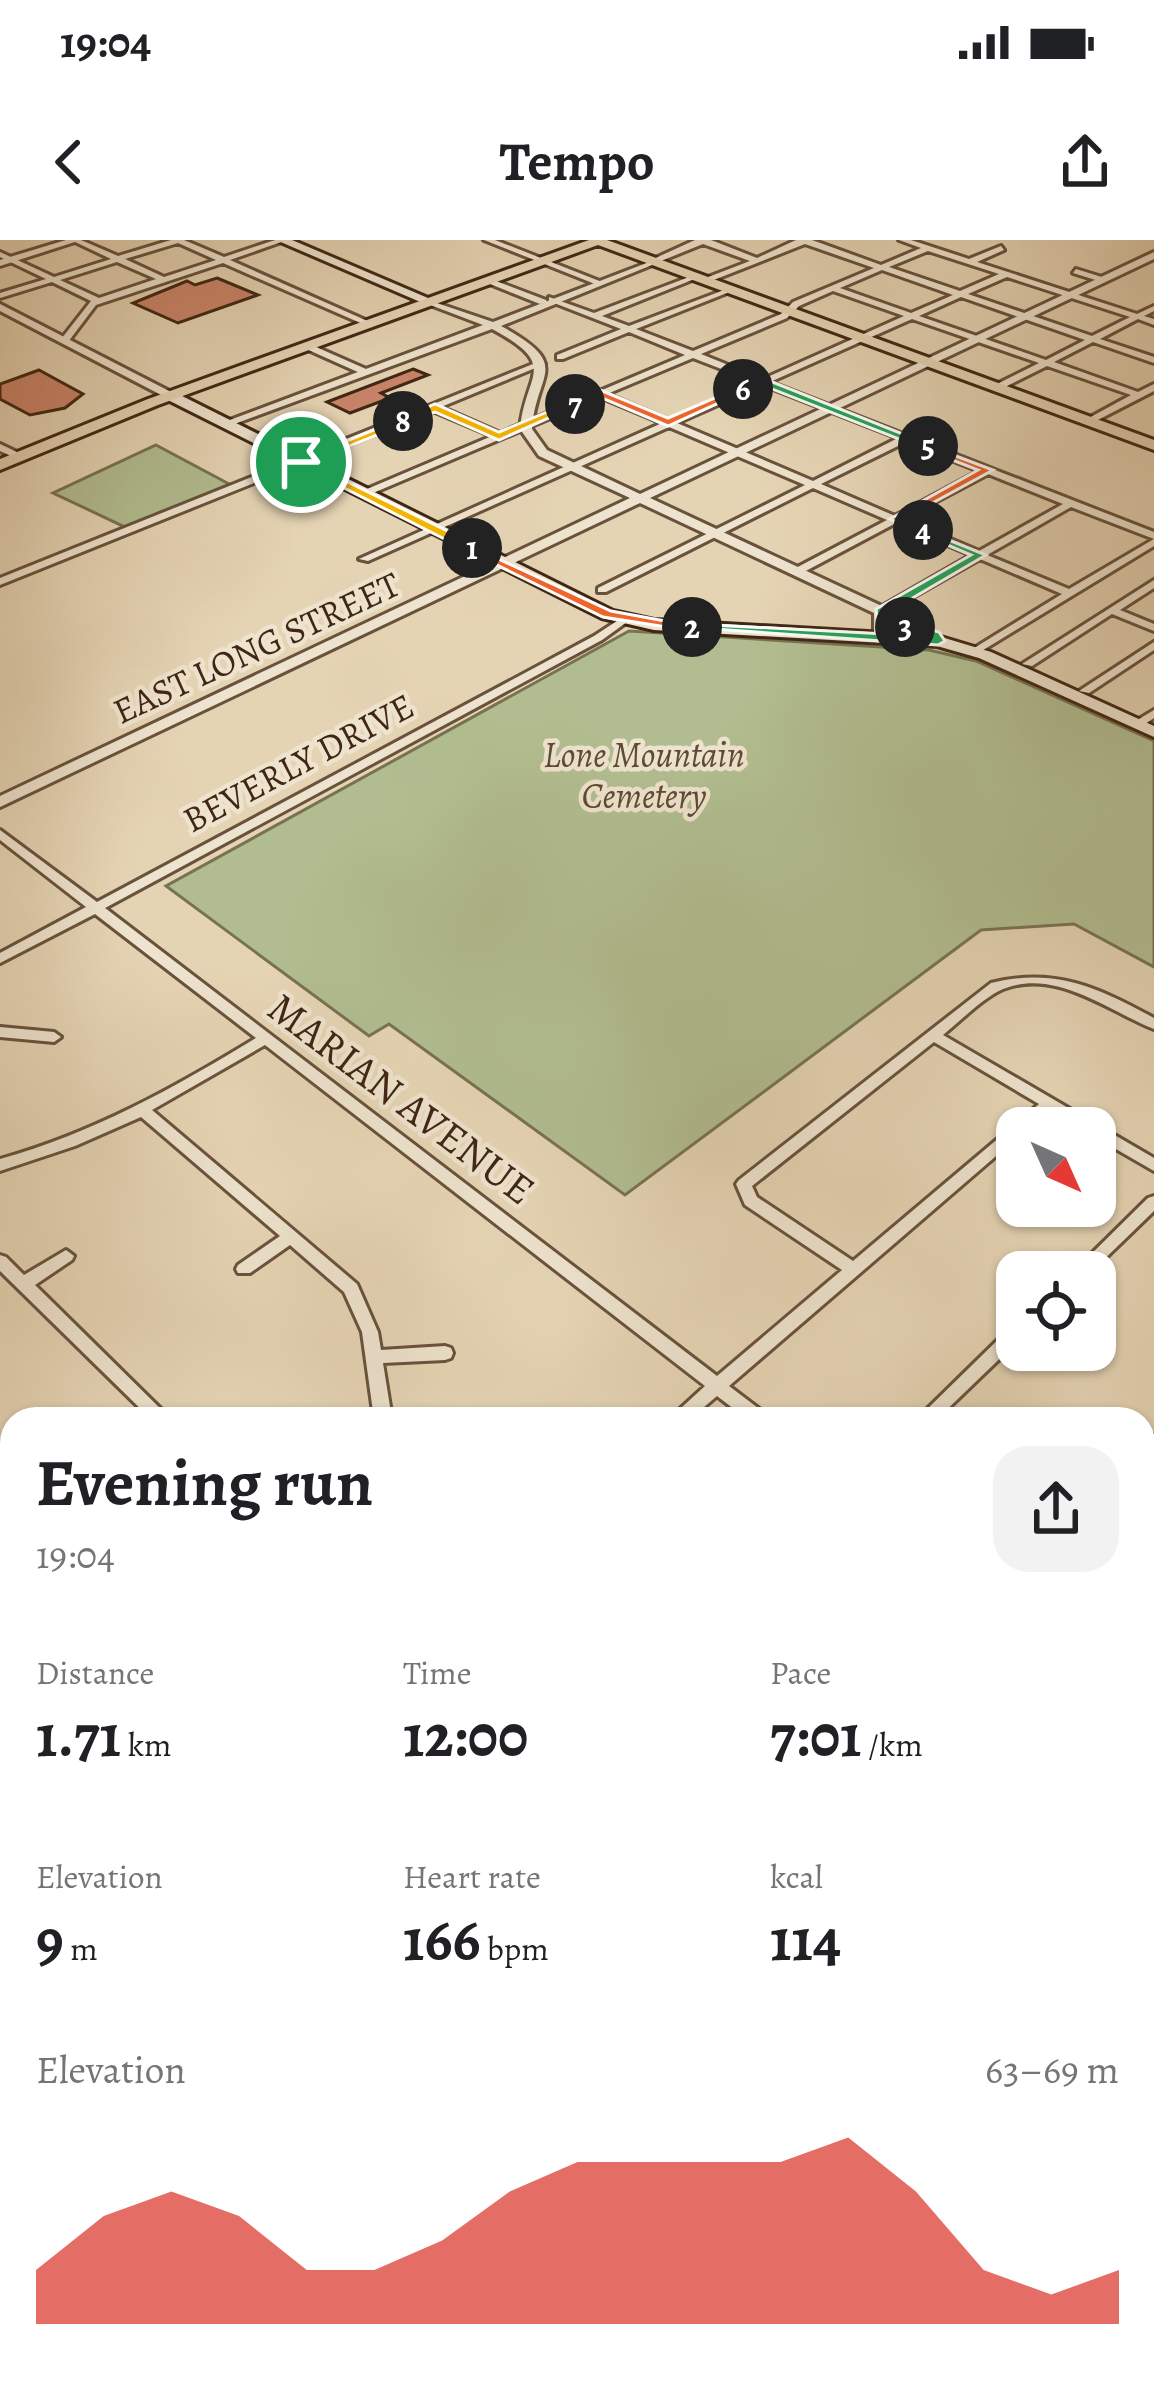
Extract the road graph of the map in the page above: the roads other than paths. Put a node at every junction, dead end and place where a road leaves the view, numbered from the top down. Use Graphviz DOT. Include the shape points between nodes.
graph roads {
  1 [pos="75,240"];
  2 [pos="179,240"];
  3 [pos="283,240"];
  4 [pos="490,240"];
  5 [pos="598,240"];
  6 [pos="703,240"];
  7 [pos="804,240"];
  8 [pos="903,240"];
  9 [pos="928,248"];
  10 [pos="1001,248"];
  11 [pos="1154,255"];
  12 [pos="4,259"];
  13 [pos="118,259"];
  14 [pos="223,260"];
  15 [pos="756,260"];
  16 [pos="543,261"];
  17 [pos="652,261"];
  18 [pos="969,262"];
  19 [pos="881,267"];
  20 [pos="1076,272"];
  21 [pos="1006,274"];
  22 [pos="700,278"];
  23 [pos="53,279"];
  24 [pos="162,280"];
  25 [pos="488,280"];
  26 [pos="1102,280"];
  27 [pos="598,282"];
  28 [pos="832,288"];
  29 [pos="729,289"];
  30 [pos="960,294"];
  31 [pos="1070,295"];
  32 [pos="0,296"];
  33 [pos="98,301"];
  34 [pos="429,301"];
  35 [pos="548,301"];
  36 [pos="0,308"];
  37 [pos="1154,308"];
  38 [pos="790,311"];
  39 [pos="593,316"];
  40 [pos="912,316"];
  41 [pos="1024,316"];
  42 [pos="1138,316"];
  43 [pos="1154,322"];
  44 [pos="368,323"];
  45 [pos="491,326"];
  46 [pos="628,330"];
  47 [pos="861,338"];
  48 [pos="978,338"];
  49 [pos="1094,339"];
  50 [pos="65,340"];
  51 [pos="307,346"];
  52 [pos="692,355"];
  53 [pos="560,357"];
  54 [pos="1154,360"];
  55 [pos="928,362"];
  56 [pos="1046,363"];
  57 [pos="541,364"];
  58 [pos="363,371"];
  59 [pos="503,380"];
  60 [pos="761,381"];
  61 [pos="539,383"];
  62 [pos="998,387"];
  63 [pos="1154,387"];
  64 [pos="600,394"];
  65 [pos="170,395"];
  66 [pos="1139,395"];
  67 [pos="435,408"];
  68 [pos="833,409"];
  69 [pos="668,422"];
  70 [pos="1090,422"];
  71 [pos="225,424"];
  72 [pos="525,425"];
  73 [pos="499,436"];
  74 [pos="906,438"];
  75 [pos="1154,445"];
  76 [pos="0,447"];
  77 [pos="741,453"];
  78 [pos="19,457"];
  79 [pos="301,462"];
  80 [pos="0,464"];
  81 [pos="568,468"];
  82 [pos="988,470"];
  83 [pos="814,484"];
  84 [pos="363,494"];
  85 [pos="639,501"];
  86 [pos="1071,503"];
  87 [pos="896,519"];
  88 [pos="433,528"];
  89 [pos="714,535"];
  90 [pos="1154,539"];
  91 [pos="980,555"];
  92 [pos="364,559"];
  93 [pos="504,564"];
  94 [pos="796,572"];
  95 [pos="0,582"];
  96 [pos="1154,583"];
  97 [pos="602,590"];
  98 [pos="1070,594"];
  99 [pos="1111,610"];
  100 [pos="623,620"];
  101 [pos="882,623"];
  102 [pos="1154,628"];
  103 [pos="1154,645"];
  104 [pos="975,652"];
  105 [pos="1028,664"];
  106 [pos="1085,691"];
  107 [pos="1154,713"];
  108 [pos="1146,728"];
  109 [pos="0,802"];
  110 [pos="0,834"];
  111 [pos="94,908"];
  112 [pos="0,959"];
  113 [pos="1154,1024"];
  114 [pos="0,1032"];
  115 [pos="932,1034"];
  116 [pos="54,1037"];
  117 [pos="266,1039"];
  118 [pos="1049,1103"];
  119 [pos="1044,1107"];
  120 [pos="1056,1107"];
  121 [pos="140,1108"];
  122 [pos="1116,1142"];
  123 [pos="996,1148"];
  124 [pos="1154,1165"];
  125 [pos="0,1166"];
  126 [pos="1154,1202"];
  127 [pos="292,1236"];
  128 [pos="1103,1251"];
  129 [pos="66,1256"];
  130 [pos="0,1261"];
  131 [pos="244,1269"];
  132 [pos="853,1269"];
  133 [pos="23,1284"];
  134 [pos="996,1352"];
  135 [pos="445,1354"];
  136 [pos="375,1357"];
  137 [pos="716,1384"];
  138 [pos="150,1407"];
  139 [pos="381,1407"];
  140 [pos="691,1407"];
  141 [pos="745,1407"];
  142 [pos="939,1407"];
  1 -- 12 [label="street"];
  1 -- 13 [label="street"];
  2 -- 13 [label="street"];
  2 -- 14 [label="street"];
  3 -- 14 [label="street"];
  3 -- 34 [label="main road"];
  4 -- 16 [label="street"];
  5 -- 16 [label="main road"];
  5 -- 17 [label="main road"];
  6 -- 15 [label="street"];
  6 -- 17 [label="street"];
  7 -- 15 [label="street"];
  7 -- 19 [label="street"];
  8 -- 9 [label="street"];
  9 -- 18 [label="street"];
  9 -- 19 [label="street"];
  10 -- 18 [label="street"];
  11 -- 26 [label="street, EAST LONG STREET"];
  12 -- 23 [label="street"];
  13 -- 23 [label="street"];
  13 -- 24 [label="street"];
  14 -- 24 [label="street"];
  14 -- 44 [label="street"];
  15 -- 22 [label="street"];
  16 -- 25 [label="main road"];
  16 -- 27 [label="street"];
  17 -- 22 [label="main road"];
  17 -- 27 [label="street"];
  18 -- 21 [label="street"];
  19 -- 28 [label="street"];
  19 -- 30 [label="street"];
  20 -- 26 [label="street"];
  21 -- 30 [label="street"];
  21 -- 31 [label="street"];
  22 -- 29 [label="main road"];
  22 -- 39 [label="street"];
  23 -- 32 [label="street"];
  23 -- 33 [label="street"];
  24 -- 33 [label="street"];
  25 -- 34 [label="main road"];
  25 -- 35 [label="street"];
  26 -- 31 [label="street, EAST LONG STREET"];
  27 -- 35 [label="street"];
  28 -- 38 [label="street"];
  28 -- 40 [label="street"];
  29 -- 38 [label="main road"];
  29 -- 46 [label="street"];
  30 -- 40 [label="street"];
  30 -- 41 [label="street"];
  31 -- 41 [label="street, EAST LONG STREET"];
  31 -- 42 [label="street"];
  33 -- 50 [label="street"];
  34 -- 44 [label="main road"];
  34 -- 45 [label="street"];
  35 -- 39 [label="street"];
  35 -- 45 [label="street"];
  36 -- 50 [label="street"];
  37 -- 42 [label="street"];
  38 -- 47 [label="main road"];
  38 -- 52 [label="street"];
  39 -- 46 [label="street"];
  40 -- 47 [label="street"];
  40 -- 48 [label="street"];
  41 -- 48 [label="street, EAST LONG STREET"];
  41 -- 49 [label="street"];
  42 -- 43 [label="street"];
  42 -- 49 [label="street"];
  44 -- 51 [label="main road"];
  45 -- 57 [label="street" via="520,340"];
  45 -- 58 [label="street"];
  46 -- 52 [label="street"];
  46 -- 53 [label="street"];
  47 -- 55 [label="main road"];
  47 -- 60 [label="street"];
  48 -- 55 [label="street, EAST LONG STREET"];
  48 -- 56 [label="street"];
  49 -- 54 [label="street"];
  49 -- 56 [label="street"];
  50 -- 65 [label="street"];
  51 -- 58 [label="street"];
  51 -- 65 [label="main road"];
  52 -- 60 [label="street"];
  52 -- 64 [label="street"];
  55 -- 62 [label="main road"];
  55 -- 68 [label="street, EAST LONG STREET"];
  56 -- 62 [label="street"];
  56 -- 66 [label="street"];
  57 -- 59 [label="street"];
  57 -- 61 [label="street"];
  58 -- 71 [label="street"];
  59 -- 61 [label="street"];
  59 -- 67 [label="street"];
  60 -- 68 [label="street"];
  60 -- 69 [label="street"];
  61 -- 72 [label="street"];
  62 -- 70 [label="main road"];
  63 -- 66 [label="street"];
  64 -- 69 [label="street"];
  64 -- 72 [label="street"];
  65 -- 71 [label="main road"];
  65 -- 78 [label="main road"];
  66 -- 70 [label="street"];
  67 -- 73 [label="street"];
  67 -- 79 [label="street"];
  68 -- 74 [label="street"];
  68 -- 77 [label="street, EAST LONG STREET"];
  69 -- 77 [label="street"];
  69 -- 81 [label="street"];
  70 -- 75 [label="main road"];
  71 -- 79 [label="main road"];
  72 -- 73 [label="street"];
  72 -- 81 [label="street" via="537,448"];
  73 -- 84 [label="street"];
  74 -- 82 [label="street"];
  74 -- 83 [label="street"];
  76 -- 78 [label="street"];
  77 -- 83 [label="street"];
  77 -- 85 [label="street, EAST LONG STREET"];
  78 -- 80 [label="main road"];
  79 -- 84 [label="main road"];
  79 -- 95 [label="street"];
  81 -- 85 [label="street"];
  81 -- 88 [label="street"];
  82 -- 86 [label="street"];
  82 -- 87 [label="street"];
  83 -- 87 [label="street"];
  83 -- 89 [label="street"];
  84 -- 88 [label="main road"];
  85 -- 89 [label="street"];
  85 -- 93 [label="street, EAST LONG STREET"];
  86 -- 90 [label="street"];
  86 -- 91 [label="street"];
  87 -- 91 [label="street"];
  87 -- 94 [label="street"];
  88 -- 92 [label="street"];
  88 -- 93 [label="main road"];
  89 -- 94 [label="street"];
  89 -- 97 [label="street"];
  90 -- 98 [label="street"];
  91 -- 98 [label="street"];
  91 -- 101 [label="street"];
  93 -- 100 [label="main road"];
  93 -- 109 [label="street, EAST LONG STREET"];
  94 -- 101 [label="street"];
  96 -- 99 [label="street"];
  98 -- 104 [label="street"];
  99 -- 102 [label="street"];
  99 -- 105 [label="street"];
  100 -- 101 [label="main road"];
  100 -- 111 [label="street, BEVERLY DRIVE"];
  101 -- 104 [label="main road"];
  103 -- 106 [label="street"];
  104 -- 108 [label="main road"];
  107 -- 108 [label="street"];
  110 -- 111 [label="street, MARIAN AVENUE"];
  111 -- 112 [label="street, BEVERLY DRIVE"];
  111 -- 117 [label="street, MARIAN AVENUE"];
  113 -- 115 [label="street" via="1100,994 1052,980 984,992"];
  114 -- 116 [label="street"];
  115 -- 118 [label="street"];
  115 -- 132 [label="street" via="744,1184 751,1201"];
  117 -- 121 [label="street"];
  117 -- 137 [label="street, MARIAN AVENUE"];
  118 -- 119 [label="street"];
  118 -- 120 [label="street"];
  121 -- 125 [label="street"];
  121 -- 127 [label="street"];
  122 -- 124 [label="street"];
  123 -- 132 [label="street"];
  126 -- 128 [label="street"];
  127 -- 131 [label="street"];
  127 -- 136 [label="street" via="351,1288"];
  129 -- 133 [label="street"];
  130 -- 133 [label="street"];
  132 -- 137 [label="street"];
  133 -- 138 [label="street"];
  134 -- 142 [label="street"];
  135 -- 136 [label="street"];
  136 -- 139 [label="street"];
  137 -- 140 [label="street"];
  137 -- 141 [label="street, MARIAN AVENUE"];
}
